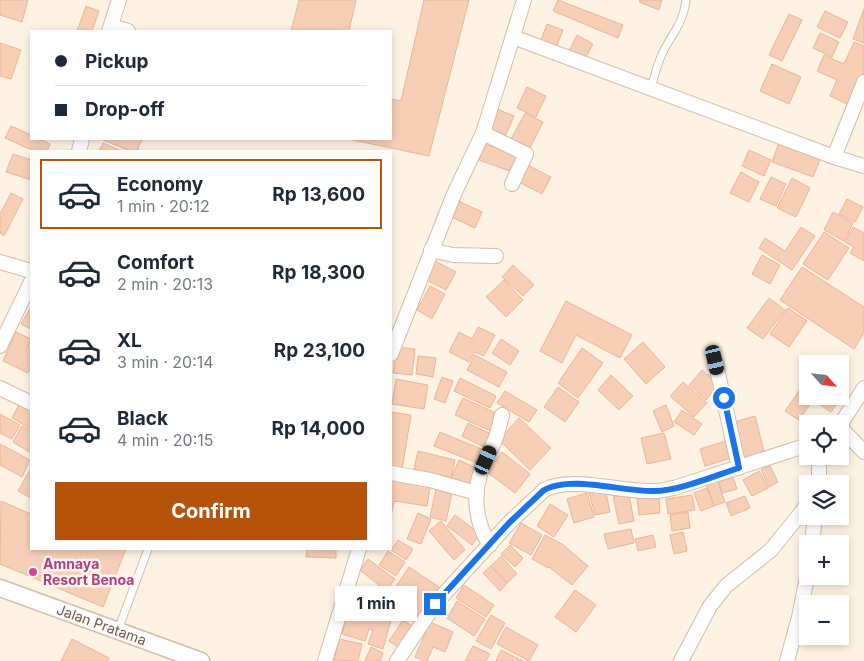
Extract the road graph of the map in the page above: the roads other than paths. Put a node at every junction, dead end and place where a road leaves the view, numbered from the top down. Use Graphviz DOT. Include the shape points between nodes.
graph roads {
  1 [pos="119,0"];
  2 [pos="524,0"];
  3 [pos="686,0"];
  4 [pos="110,29"];
  5 [pos="513,37"];
  6 [pos="864,82"];
  7 [pos="651,89"];
  8 [pos="482,133"];
  9 [pos="834,157"];
  10 [pos="864,166"];
  11 [pos="512,184"];
  12 [pos="430,250"];
  13 [pos="496,256"];
  14 [pos="0,262"];
  15 [pos="30,271"];
  16 [pos="30,284"];
  17 [pos="0,346"];
  18 [pos="392,351"];
  19 [pos="715,360"];
  20 [pos="0,388"];
  21 [pos="864,388"];
  22 [pos="30,403"];
  23 [pos="502,415"];
  24 [pos="847,415"];
  25 [pos="849,436"];
  26 [pos="799,448"];
  27 [pos="864,452"];
  28 [pos="739,468"];
  29 [pos="392,473"];
  30 [pos="477,493"];
  31 [pos="799,515"];
  32 [pos="490,545"];
  33 [pos="148,550"];
  34 [pos="360,550"];
  35 [pos="805,585"];
  36 [pos="0,588"];
  37 [pos="118,630"];
  38 [pos="167,654"];
  39 [pos="201,661"];
  40 [pos="325,661"];
  41 [pos="396,661"];
  42 [pos="681,661"];
  43 [pos="787,661"];
  1 -- 4 [label="street"];
  2 -- 5 [label="street"];
  3 -- 7 [label="lane" via="680,25 662,53"];
  5 -- 7 [label="street"];
  5 -- 8 [label="street"];
  6 -- 9 [label="street"];
  7 -- 9 [label="street"];
  8 -- 11 [label="street" via="526,154"];
  8 -- 12 [label="street"];
  9 -- 10 [label="street"];
  12 -- 13 [label="street" via="453,255"];
  12 -- 18 [label="street"];
  14 -- 15 [label="street"];
  16 -- 17 [label="street"];
  19 -- 28 [label="street"];
  20 -- 22 [label="street"];
  21 -- 24 [label="street"];
  23 -- 30 [label="street" via="498,434 480,474"];
  25 -- 27 [label="street"];
  26 -- 28 [label="street"];
  28 -- 32 [label="street" via="654,491 588,485 550,487 509,523"];
  29 -- 30 [label="street"];
  30 -- 32 [label="street" via="480,530"];
  31 -- 42 [label="street" via="771,550 726,586 710,606"];
  32 -- 41 [label="street" via="435,604"];
  33 -- 37 [label="lane"];
  34 -- 40 [label="street"];
  35 -- 43 [label="street"];
  36 -- 37 [label="street, Jalan Pratama"];
  37 -- 38 [label="street, Jalan Pratama"];
  38 -- 39 [label="street, Jalan Pratama"];
}
